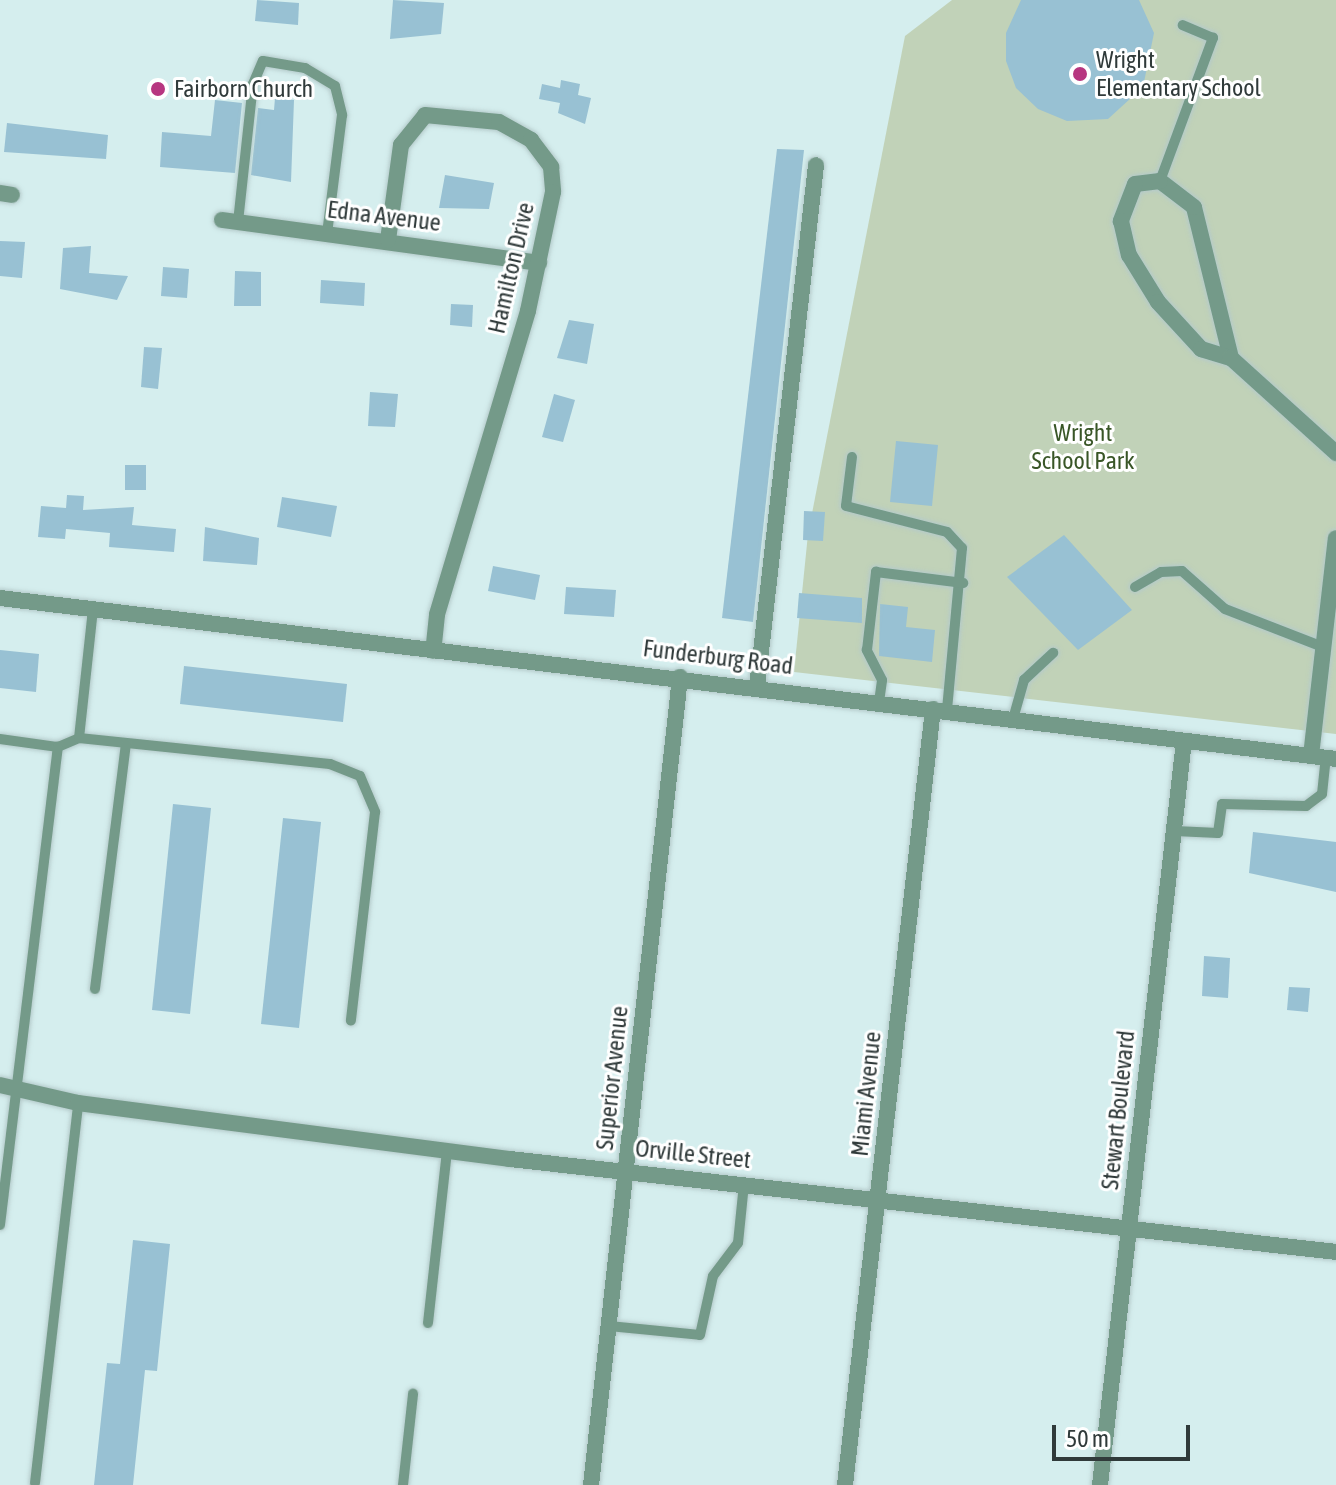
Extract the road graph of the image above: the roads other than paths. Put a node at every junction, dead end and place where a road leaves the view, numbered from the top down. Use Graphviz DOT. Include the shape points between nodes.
graph roads {
  1 [pos="1183,25"];
  2 [pos="816,165"];
  3 [pos="1160,181"];
  4 [pos="230,221"];
  5 [pos="327,233"];
  6 [pos="388,240"];
  7 [pos="539,263"];
  8 [pos="1231,358"];
  9 [pos="1335,450"];
  10 [pos="852,457"];
  11 [pos="1336,538"];
  12 [pos="963,583"];
  13 [pos="1135,587"];
  14 [pos="0,598"];
  15 [pos="93,610"];
  16 [pos="1323,647"];
  17 [pos="433,651"];
  18 [pos="1053,653"];
  19 [pos="680,677"];
  20 [pos="757,687"];
  21 [pos="879,702"];
  22 [pos="940,710"];
  23 [pos="1013,719"];
  24 [pos="79,738"];
  25 [pos="0,739"];
  26 [pos="1184,741"];
  27 [pos="126,744"];
  28 [pos="58,747"];
  29 [pos="1324,758"];
  30 [pos="1175,831"];
  31 [pos="95,989"];
  32 [pos="351,1021"];
  33 [pos="8,1087"];
  34 [pos="78,1103"];
  35 [pos="447,1150"];
  36 [pos="626,1170"];
  37 [pos="744,1184"];
  38 [pos="878,1199"];
  39 [pos="0,1225"];
  40 [pos="1129,1228"];
  41 [pos="1336,1252"];
  42 [pos="428,1323"];
  43 [pos="609,1326"];
  44 [pos="413,1394"];
  45 [pos="35,1483"];
  46 [pos="403,1485"];
  47 [pos="591,1485"];
  48 [pos="845,1485"];
  49 [pos="1100,1485"];
  1 -- 3 [label="lane" via="1213,38"];
  2 -- 20 [label="street"];
  3 -- 8 [label="street" via="1194,207"];
  3 -- 8 [label="street" via="1135,184 1124,198 1129,255 1201,349"];
  4 -- 5 [label="street, Edna Avenue"];
  4 -- 5 [label="lane" via="253,84 263,61 305,68 335,86 342,115"];
  5 -- 6 [label="street, Edna Avenue"];
  6 -- 7 [label="street, Edna Avenue"];
  6 -- 7 [label="street, Hamilton Drive" via="405,135 425,115 457,113 512,128 544,153 553,192"];
  7 -- 17 [label="street, Hamilton Drive" via="437,615"];
  8 -- 9 [label="street"];
  10 -- 12 [label="lane" via="846,506 947,532 962,548"];
  11 -- 16 [label="street"];
  12 -- 21 [label="lane" via="876,572 867,650 882,680"];
  12 -- 22 [label="lane"];
  13 -- 16 [label="lane" via="1161,572 1182,571 1225,609"];
  14 -- 15 [label="street, Funderburg Road"];
  15 -- 17 [label="street, Funderburg Road"];
  15 -- 24 [label="lane"];
  16 -- 29 [label="street"];
  17 -- 19 [label="street, Funderburg Road"];
  18 -- 23 [label="lane" via="1024,680"];
  19 -- 20 [label="street, Funderburg Road"];
  19 -- 36 [label="street, Superior Avenue"];
  20 -- 21 [label="street, Funderburg Road"];
  21 -- 22 [label="street, Funderburg Road"];
  22 -- 23 [label="street, Funderburg Road"];
  22 -- 38 [label="street, Miami Avenue"];
  23 -- 26 [label="street, Funderburg Road"];
  24 -- 27 [label="lane"];
  24 -- 28 [label="lane"];
  25 -- 28 [label="lane"];
  26 -- 29 [label="street, Funderburg Road"];
  26 -- 30 [label="street, Stewart Boulevard"];
  27 -- 31 [label="lane"];
  27 -- 32 [label="lane" via="330,764 368,786 375,812"];
  28 -- 33 [label="lane"];
  29 -- 30 [label="lane" via="1322,794 1306,806 1222,804 1218,833"];
  30 -- 40 [label="street, Stewart Boulevard"];
  33 -- 34 [label="street, Orville Street"];
  33 -- 39 [label="lane"];
  34 -- 35 [label="street, Orville Street"];
  34 -- 45 [label="lane"];
  35 -- 36 [label="street, Orville Street"];
  35 -- 42 [label="lane"];
  36 -- 37 [label="street, Orville Street"];
  36 -- 43 [label="street, Superior Avenue"];
  37 -- 38 [label="street, Orville Street"];
  37 -- 43 [label="lane" via="738,1243 713,1276 700,1335"];
  38 -- 40 [label="street, Orville Street"];
  38 -- 48 [label="street, Miami Avenue"];
  40 -- 41 [label="street, Orville Street"];
  40 -- 49 [label="street, Stewart Boulevard"];
  43 -- 47 [label="street, Superior Avenue"];
  44 -- 46 [label="lane"];
}
